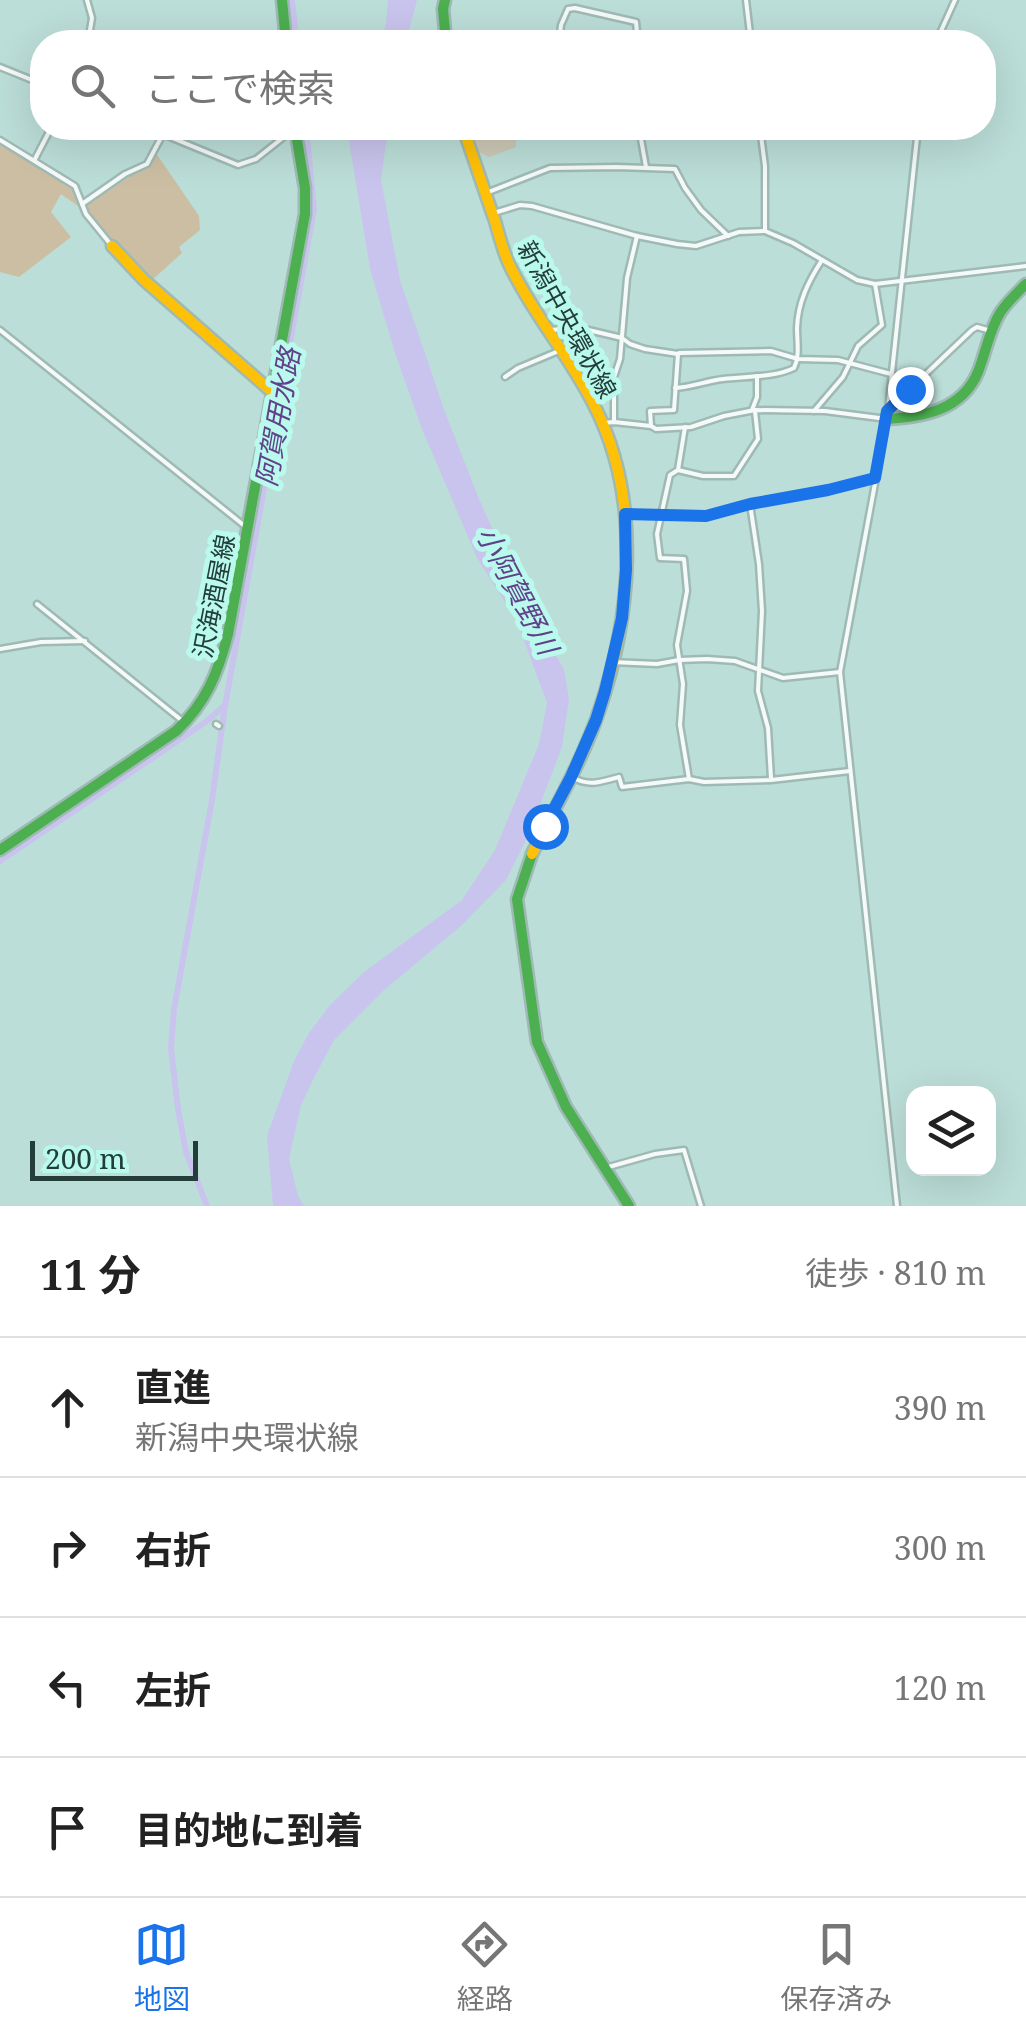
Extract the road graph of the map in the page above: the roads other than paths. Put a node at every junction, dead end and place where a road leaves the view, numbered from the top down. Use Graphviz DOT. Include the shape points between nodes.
graph roads {
  1 [pos="282,0"];
  2 [pos="445,0"];
  3 [pos="587,0"];
  4 [pos="746,0"];
  5 [pos="955,0"];
  6 [pos="90,1"];
  7 [pos="585,10"];
  8 [pos="90,30"];
  9 [pos="285,30"];
  10 [pos="445,30"];
  11 [pos="561,30"];
  12 [pos="637,30"];
  13 [pos="750,30"];
  14 [pos="941,30"];
  15 [pos="0,67"];
  16 [pos="30,79"];
  17 [pos="0,140"];
  18 [pos="45,140"];
  19 [pos="161,140"];
  20 [pos="178,140"];
  21 [pos="280,140"];
  22 [pos="297,140"];
  23 [pos="467,140"];
  24 [pos="641,140"];
  25 [pos="762,140"];
  26 [pos="917,140"];
  27 [pos="34,160"];
  28 [pos="646,168"];
  29 [pos="486,193"];
  30 [pos="82,204"];
  31 [pos="492,214"];
  32 [pos="765,231"];
  33 [pos="637,236"];
  34 [pos="728,236"];
  35 [pos="112,246"];
  36 [pos="822,260"];
  37 [pos="1026,266"];
  38 [pos="902,281"];
  39 [pos="874,284"];
  40 [pos="1026,284"];
  41 [pos="0,330"];
  42 [pos="549,330"];
  43 [pos="991,331"];
  44 [pos="622,338"];
  45 [pos="561,350"];
  46 [pos="678,354"];
  47 [pos="798,359"];
  48 [pos="850,362"];
  49 [pos="891,374"];
  50 [pos="757,376"];
  51 [pos="504,377"];
  52 [pos="675,388"];
  53 [pos="910,389"];
  54 [pos="272,392"];
  55 [pos="754,410"];
  56 [pos="814,411"];
  57 [pos="887,415"];
  58 [pos="915,417"];
  59 [pos="608,422"];
  60 [pos="651,426"];
  61 [pos="685,428"];
  62 [pos="678,470"];
  63 [pos="875,478"];
  64 [pos="750,504"];
  65 [pos="625,514"];
  66 [pos="663,516"];
  67 [pos="247,528"];
  68 [pos="37,604"];
  69 [pos="85,641"];
  70 [pos="0,649"];
  71 [pos="679,660"];
  72 [pos="611,662"];
  73 [pos="758,669"];
  74 [pos="840,672"];
  75 [pos="185,723"];
  76 [pos="850,771"];
  77 [pos="571,777"];
  78 [pos="689,779"];
  79 [pos="771,780"];
  80 [pos="0,850"];
  81 [pos="605,1168"];
  82 [pos="629,1206"];
  83 [pos="701,1206"];
  84 [pos="898,1206"];
  1 -- 9 [label="main road"];
  2 -- 10 [label="main road"];
  3 -- 7 [label="street"];
  4 -- 13 [label="street"];
  5 -- 14 [label="street"];
  6 -- 8 [label="street"];
  7 -- 11 [label="street" via="568,9"];
  7 -- 12 [label="street" via="636,22"];
  15 -- 16 [label="street"];
  17 -- 27 [label="street"];
  18 -- 27 [label="street"];
  19 -- 30 [label="street" via="147,164"];
  20 -- 21 [label="street" via="238,165"];
  22 -- 54 [label="main road, 沢海酒屋線" via="306,214"];
  23 -- 29 [label="main road, 新潟中央環状線"];
  24 -- 28 [label="street"];
  25 -- 32 [label="street"];
  26 -- 38 [label="street"];
  27 -- 30 [label="street" via="74,186"];
  28 -- 29 [label="street" via="550,168"];
  28 -- 34 [label="street" via="675,170"];
  29 -- 31 [label="main road, 新潟中央環状線"];
  30 -- 35 [label="street"];
  31 -- 33 [label="street" via="532,206"];
  31 -- 42 [label="main road, 新潟中央環状線" via="509,264"];
  32 -- 34 [label="street"];
  32 -- 36 [label="street"];
  33 -- 34 [label="street" via="696,246"];
  33 -- 44 [label="street"];
  35 -- 54 [label="main road"];
  36 -- 39 [label="street"];
  36 -- 47 [label="street" via="802,297"];
  37 -- 38 [label="street"];
  38 -- 39 [label="street"];
  38 -- 49 [label="street"];
  39 -- 48 [label="street" via="882,325"];
  40 -- 43 [label="main road"];
  41 -- 67 [label="street"];
  42 -- 44 [label="street" via="580,328"];
  42 -- 45 [label="main road, 新潟中央環状線"];
  43 -- 53 [label="street" via="972,330"];
  43 -- 58 [label="main road" via="966,392 946,409"];
  44 -- 46 [label="street"];
  44 -- 59 [label="street"];
  45 -- 51 [label="street"];
  45 -- 59 [label="main road, 新潟中央環状線"];
  46 -- 47 [label="street" via="752,350"];
  46 -- 52 [label="street"];
  47 -- 48 [label="street"];
  47 -- 50 [label="street" via="791,370"];
  48 -- 49 [label="street"];
  48 -- 56 [label="street"];
  49 -- 57 [label="street"];
  50 -- 52 [label="street"];
  50 -- 55 [label="street"];
  52 -- 60 [label="street" via="674,410 650,411"];
  53 -- 57 [label="street"];
  53 -- 58 [label="street"];
  54 -- 67 [label="main road, 沢海酒屋線"];
  55 -- 56 [label="street"];
  55 -- 61 [label="street"];
  55 -- 62 [label="street" via="758,439 734,476"];
  56 -- 57 [label="street"];
  57 -- 58 [label="main road"];
  57 -- 63 [label="street"];
  59 -- 60 [label="street"];
  59 -- 65 [label="main road, 新潟中央環状線"];
  60 -- 61 [label="street"];
  61 -- 62 [label="street"];
  62 -- 66 [label="street" via="670,474"];
  63 -- 64 [label="street"];
  63 -- 74 [label="street"];
  64 -- 66 [label="street" via="706,516"];
  64 -- 73 [label="street" via="762,611"];
  65 -- 66 [label="street"];
  65 -- 72 [label="main road, 新潟中央環状線" via="622,618"];
  66 -- 71 [label="street" via="660,558 684,559 687,582"];
  67 -- 75 [label="main road, 沢海酒屋線" via="218,673"];
  68 -- 69 [label="street"];
  69 -- 70 [label="street"];
  69 -- 75 [label="street"];
  71 -- 72 [label="street"];
  71 -- 73 [label="street" via="735,661"];
  71 -- 78 [label="street"];
  72 -- 77 [label="main road, 新潟中央環状線"];
  73 -- 74 [label="street" via="783,678"];
  73 -- 79 [label="street"];
  74 -- 76 [label="street"];
  75 -- 80 [label="main road, 沢海酒屋線"];
  76 -- 79 [label="street"];
  76 -- 84 [label="street"];
  77 -- 78 [label="street" via="591,784 619,777 622,787"];
  77 -- 81 [label="main road, 新潟中央環状線" via="520,884 518,914 537,1042 566,1107"];
  78 -- 79 [label="street"];
  81 -- 82 [label="main road, 新潟中央環状線"];
  81 -- 83 [label="street" via="684,1150"];
}
